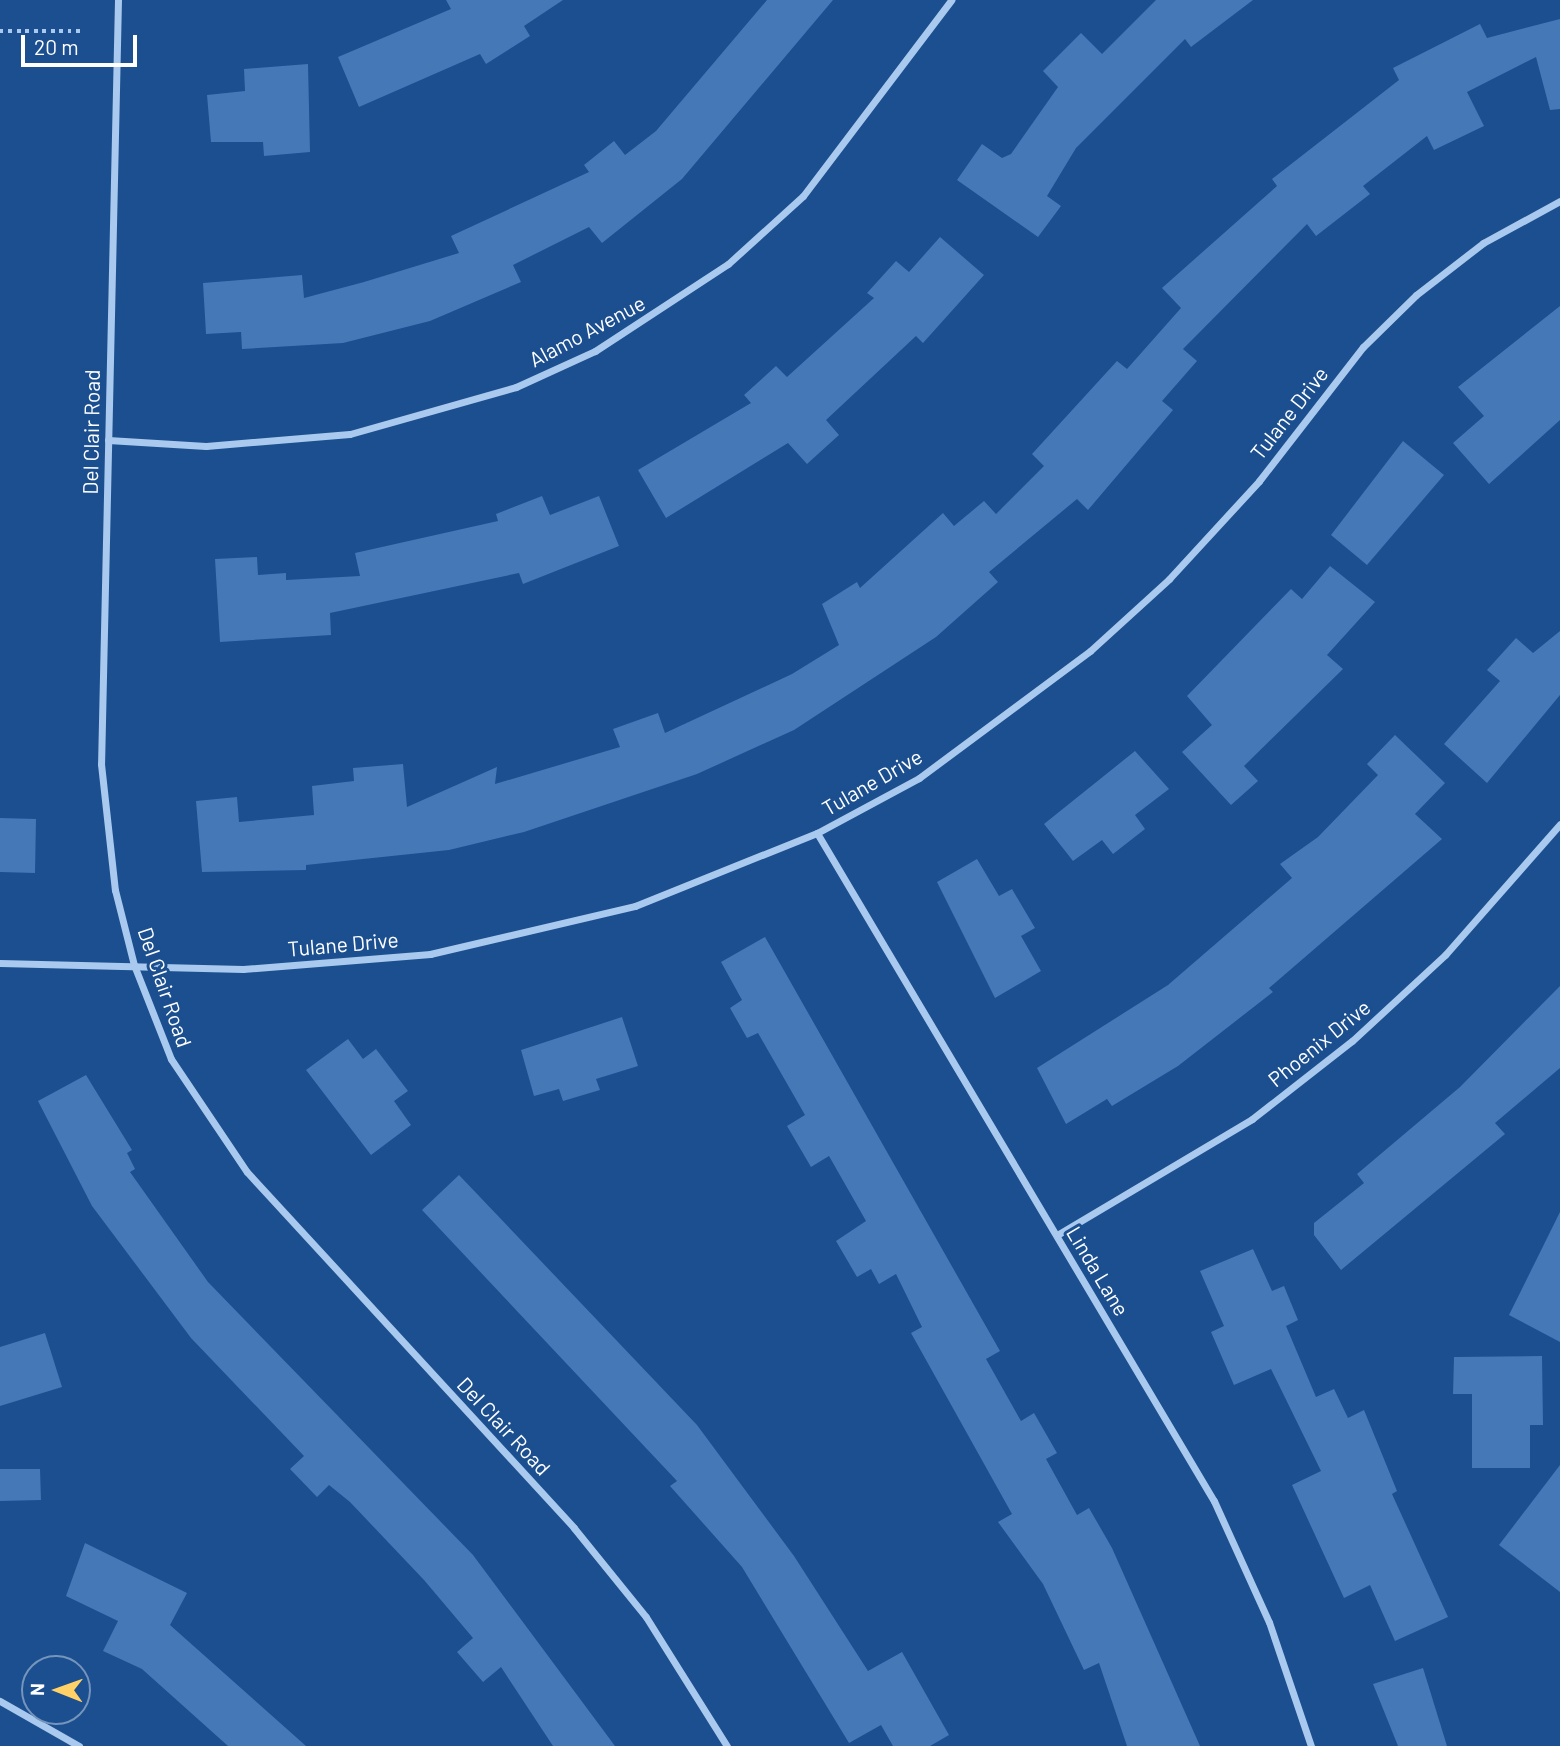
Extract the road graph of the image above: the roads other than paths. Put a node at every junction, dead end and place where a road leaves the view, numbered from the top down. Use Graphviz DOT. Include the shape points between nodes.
graph roads {
  1 [pos="118,0"];
  2 [pos="951,0"];
  3 [pos="1560,201"];
  4 [pos="108,440"];
  5 [pos="1560,824"];
  6 [pos="817,833"];
  7 [pos="0,963"];
  8 [pos="134,965"];
  9 [pos="1057,1235"];
  10 [pos="0,1702"];
  11 [pos="79,1746"];
  12 [pos="727,1746"];
  13 [pos="1311,1746"];
  1 -- 4 [label="street, Del Clair Road"];
  2 -- 4 [label="street, Alamo Avenue" via="803,196 728,264 595,351 516,387 350,434 206,446"];
  3 -- 6 [label="street, Tulane Drive" via="1483,243 1416,295 1363,347 1259,481 1169,579 1090,650 919,778"];
  4 -- 8 [label="street, Del Clair Road" via="101,764 115,890"];
  5 -- 9 [label="street, Phoenix Drive" via="1445,955 1352,1041 1252,1119"];
  6 -- 8 [label="street, Tulane Drive" via="648,901 522,937 337,964"];
  6 -- 9 [label="street, Linda Lane"];
  7 -- 8 [label="street, Tulane Drive"];
  8 -- 12 [label="street, Del Clair Road" via="171,1059 247,1172 574,1528 646,1616"];
  9 -- 13 [label="street, Linda Lane" via="1214,1501 1269,1622"];
  10 -- 11 [label="street"];
}
